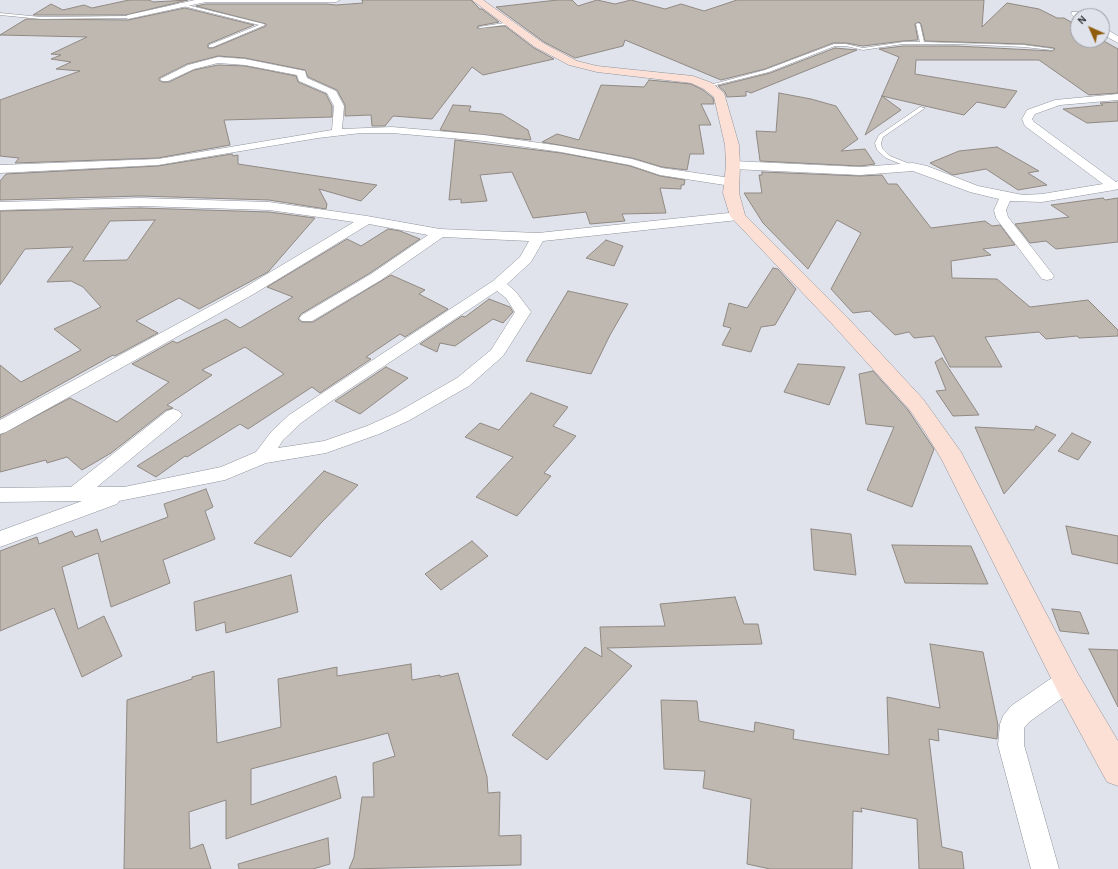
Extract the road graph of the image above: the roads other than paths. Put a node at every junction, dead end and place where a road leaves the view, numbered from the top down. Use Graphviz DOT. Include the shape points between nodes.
graph roads {
  1 [pos="196,0"];
  2 [pos="336,0"];
  3 [pos="477,0"];
  4 [pos="180,4"];
  5 [pos="0,14"];
  6 [pos="128,17"];
  7 [pos="511,23"];
  8 [pos="918,24"];
  9 [pos="480,27"];
  10 [pos="922,43"];
  11 [pos="211,46"];
  12 [pos="1052,49"];
  13 [pos="165,79"];
  14 [pos="708,86"];
  15 [pos="1118,97"];
  16 [pos="922,108"];
  17 [pos="337,132"];
  18 [pos="913,167"];
  19 [pos="0,169"];
  20 [pos="732,173"];
  21 [pos="1116,185"];
  22 [pos="1006,197"];
  23 [pos="0,206"];
  24 [pos="738,216"];
  25 [pos="367,220"];
  26 [pos="440,233"];
  27 [pos="538,237"];
  28 [pos="1047,276"];
  29 [pos="498,284"];
  30 [pos="307,318"];
  31 [pos="173,415"];
  32 [pos="0,428"];
  33 [pos="263,457"];
  34 [pos="77,493"];
  35 [pos="124,494"];
  36 [pos="0,495"];
  37 [pos="0,539"];
  38 [pos="1067,681"];
  39 [pos="1118,772"];
  40 [pos="1045,869"];
  1 -- 2 [label="street"];
  1 -- 4 [label="street"];
  3 -- 7 [label="street"];
  4 -- 6 [label="street"];
  4 -- 11 [label="lane" via="263,25"];
  5 -- 6 [label="lane" via="41,18"];
  7 -- 9 [label="lane"];
  7 -- 14 [label="street" via="539,45 573,64 597,70 693,80"];
  8 -- 10 [label="lane"];
  10 -- 12 [label="lane"];
  10 -- 14 [label="lane" via="903,42 863,49 834,45 767,71"];
  13 -- 17 [label="street" via="191,67 218,60 245,62 302,74 302,79 332,91 339,106"];
  14 -- 20 [label="street" via="720,96 732,144"];
  15 -- 21 [label="street" via="1059,102 1031,112 1027,119 1029,124"];
  16 -- 18 [label="lane" via="880,136 878,143 879,149 888,156"];
  17 -- 19 [label="street" via="158,162"];
  17 -- 20 [label="street" via="392,130 492,139 632,162 660,171"];
  18 -- 20 [label="street"];
  18 -- 22 [label="street" via="974,189"];
  20 -- 24 [label="street" via="731,193"];
  21 -- 22 [label="street" via="1042,198"];
  22 -- 28 [label="street" via="1000,210 1002,218"];
  23 -- 25 [label="street" via="198,203 292,208"];
  24 -- 27 [label="street"];
  24 -- 38 [label="street" via="845,326 933,426 954,458"];
  25 -- 26 [label="street"];
  25 -- 32 [label="street" via="247,292"];
  26 -- 27 [label="street"];
  26 -- 30 [label="street" via="376,277"];
  27 -- 29 [label="street" via="526,259"];
  29 -- 33 [label="street" via="295,419 277,436"];
  29 -- 33 [label="street" via="511,295 523,312 497,353 463,382 402,417 367,432 326,447"];
  31 -- 34 [label="street"];
  33 -- 35 [label="street" via="225,473"];
  34 -- 35 [label="street"];
  34 -- 36 [label="street"];
  35 -- 37 [label="street"];
  38 -- 39 [label="street"];
  38 -- 40 [label="street" via="1020,714 1012,724 1011,745"];
}
